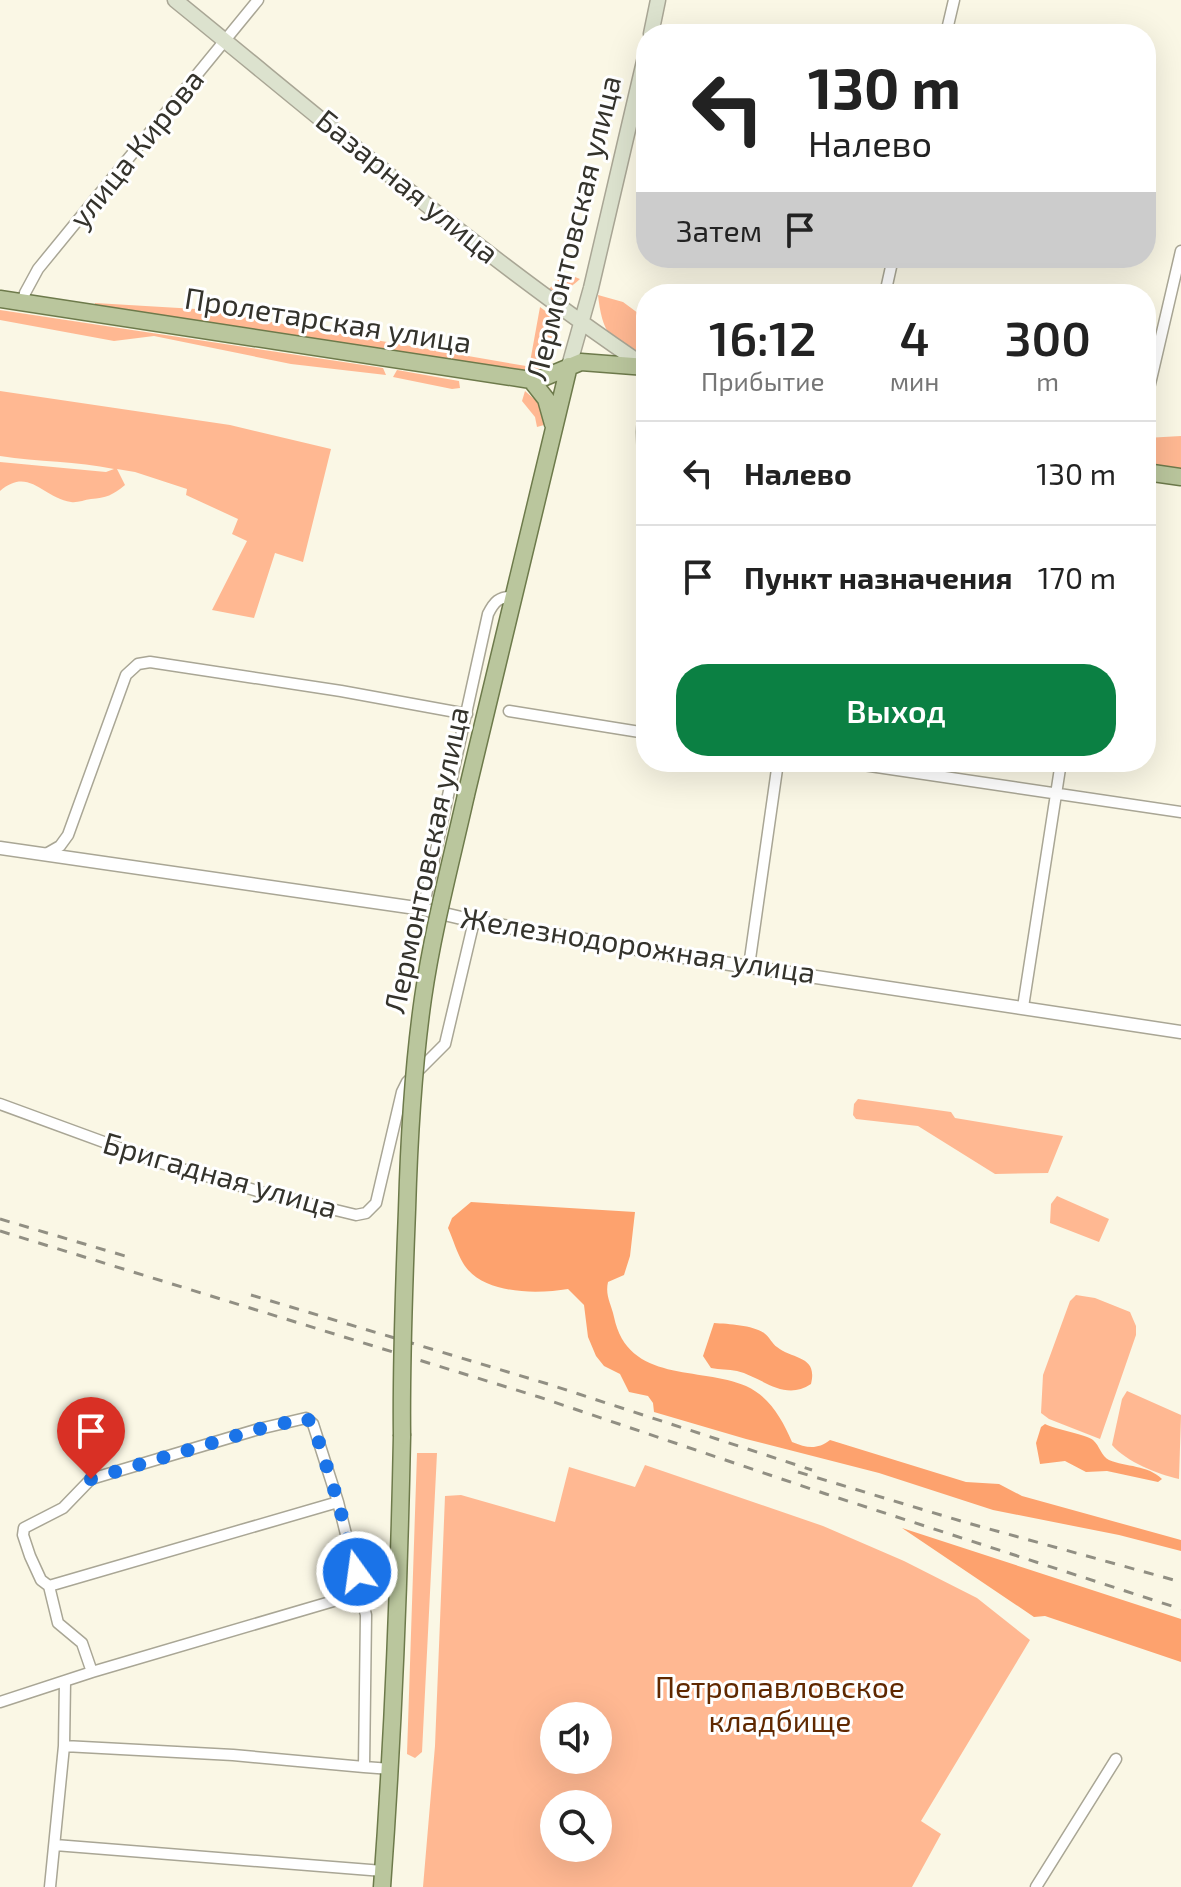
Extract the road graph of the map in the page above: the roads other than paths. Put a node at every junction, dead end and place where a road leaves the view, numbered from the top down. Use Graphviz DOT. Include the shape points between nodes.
graph roads {
  1 [pos="175,0"];
  2 [pos="258,0"];
  3 [pos="658,0"];
  4 [pos="954,0"];
  5 [pos="653,24"];
  6 [pos="948,24"];
  7 [pos="225,41"];
  8 [pos="636,94"];
  9 [pos="1181,251"];
  10 [pos="0,299"];
  11 [pos="23,302"];
  12 [pos="581,322"];
  13 [pos="1156,358"];
  14 [pos="636,362"];
  15 [pos="569,366"];
  16 [pos="636,368"];
  17 [pos="531,380"];
  18 [pos="553,430"];
  19 [pos="1156,473"];
  20 [pos="1181,477"];
  21 [pos="513,597"];
  22 [pos="509,711"];
  23 [pos="467,714"];
  24 [pos="636,731"];
  25 [pos="777,772"];
  26 [pos="908,772"];
  27 [pos="1060,772"];
  28 [pos="1057,795"];
  29 [pos="1181,812"];
  30 [pos="68,835"];
  31 [pos="0,848"];
  32 [pos="44,855"];
  33 [pos="81,860"];
  34 [pos="423,909"];
  35 [pos="474,921"];
  36 [pos="749,966"];
  37 [pos="1023,1007"];
  38 [pos="1181,1032"];
  39 [pos="0,1104"];
  40 [pos="338,1502"];
  41 [pos="49,1586"];
  42 [pos="363,1595"];
  43 [pos="92,1672"];
  44 [pos="65,1681"];
  45 [pos="0,1702"];
  46 [pos="64,1746"];
  47 [pos="1116,1759"];
  48 [pos="364,1767"];
  49 [pos="391,1769"];
  50 [pos="55,1845"];
  51 [pos="382,1879"];
  52 [pos="50,1887"];
  53 [pos="1036,1887"];
  1 -- 7 [label="main road, Базарная улица"];
  2 -- 7 [label="street, улица Кирова"];
  3 -- 5 [label="main road"];
  4 -- 6 [label="street"];
  7 -- 11 [label="street, улица Кирова" via="38,269"];
  7 -- 12 [label="main road, Базарная улица" via="469,239"];
  8 -- 12 [label="main road, Лермонтовская улица"];
  9 -- 13 [label="street"];
  10 -- 11 [label="main road, Пролетарская улица"];
  11 -- 17 [label="main road, Пролетарская улица"];
  12 -- 14 [label="main road, Базарная улица"];
  12 -- 15 [label="main road, Лермонтовская улица"];
  15 -- 16 [label="main road, Пролетарская улица" via="595,362"];
  15 -- 17 [label="main road, Пролетарская улица"];
  15 -- 18 [label="main road, Лермонтовская улица"];
  17 -- 18 [label="main road" via="549,405"];
  18 -- 21 [label="main road, Лермонтовская улица"];
  19 -- 20 [label="main road"];
  21 -- 23 [label="street" via="494,602 488,614"];
  21 -- 49 [label="main road, Лермонтовская улица, bridge" via="435,927 415,1064 404,1267"];
  22 -- 24 [label="street"];
  23 -- 30 [label="street" via="138,664 126,675"];
  23 -- 34 [label="street"];
  25 -- 36 [label="street"];
  26 -- 28 [label="street"];
  27 -- 28 [label="street"];
  28 -- 29 [label="street"];
  28 -- 37 [label="street"];
  30 -- 32 [label="street"];
  30 -- 33 [label="street" via="69,849"];
  31 -- 32 [label="street, Железнодорожная улица"];
  32 -- 33 [label="street, Железнодорожная улица"];
  33 -- 34 [label="street, Железнодорожная улица"];
  34 -- 35 [label="street, Железнодорожная улица"];
  35 -- 36 [label="street, Железнодорожная улица"];
  35 -- 39 [label="street, Бригадная улица" via="445,1044 402,1092 376,1203 366,1213 261,1192 161,1163"];
  36 -- 37 [label="street, Железнодорожная улица"];
  37 -- 38 [label="street, Железнодорожная улица"];
  40 -- 41 [label="street"];
  40 -- 41 [label="street" via="313,1424 306,1418 259,1429 91,1479 63,1508 24,1528 30,1556"];
  40 -- 42 [label="street"];
  41 -- 43 [label="street" via="58,1623 82,1643"];
  42 -- 43 [label="street"];
  42 -- 48 [label="street"];
  43 -- 44 [label="street"];
  44 -- 45 [label="street"];
  44 -- 46 [label="street"];
  46 -- 48 [label="street"];
  46 -- 50 [label="street"];
  47 -- 53 [label="street"];
  48 -- 49 [label="street"];
  49 -- 51 [label="main road, Лермонтовская улица"];
  50 -- 51 [label="street"];
  50 -- 52 [label="street"];
}
